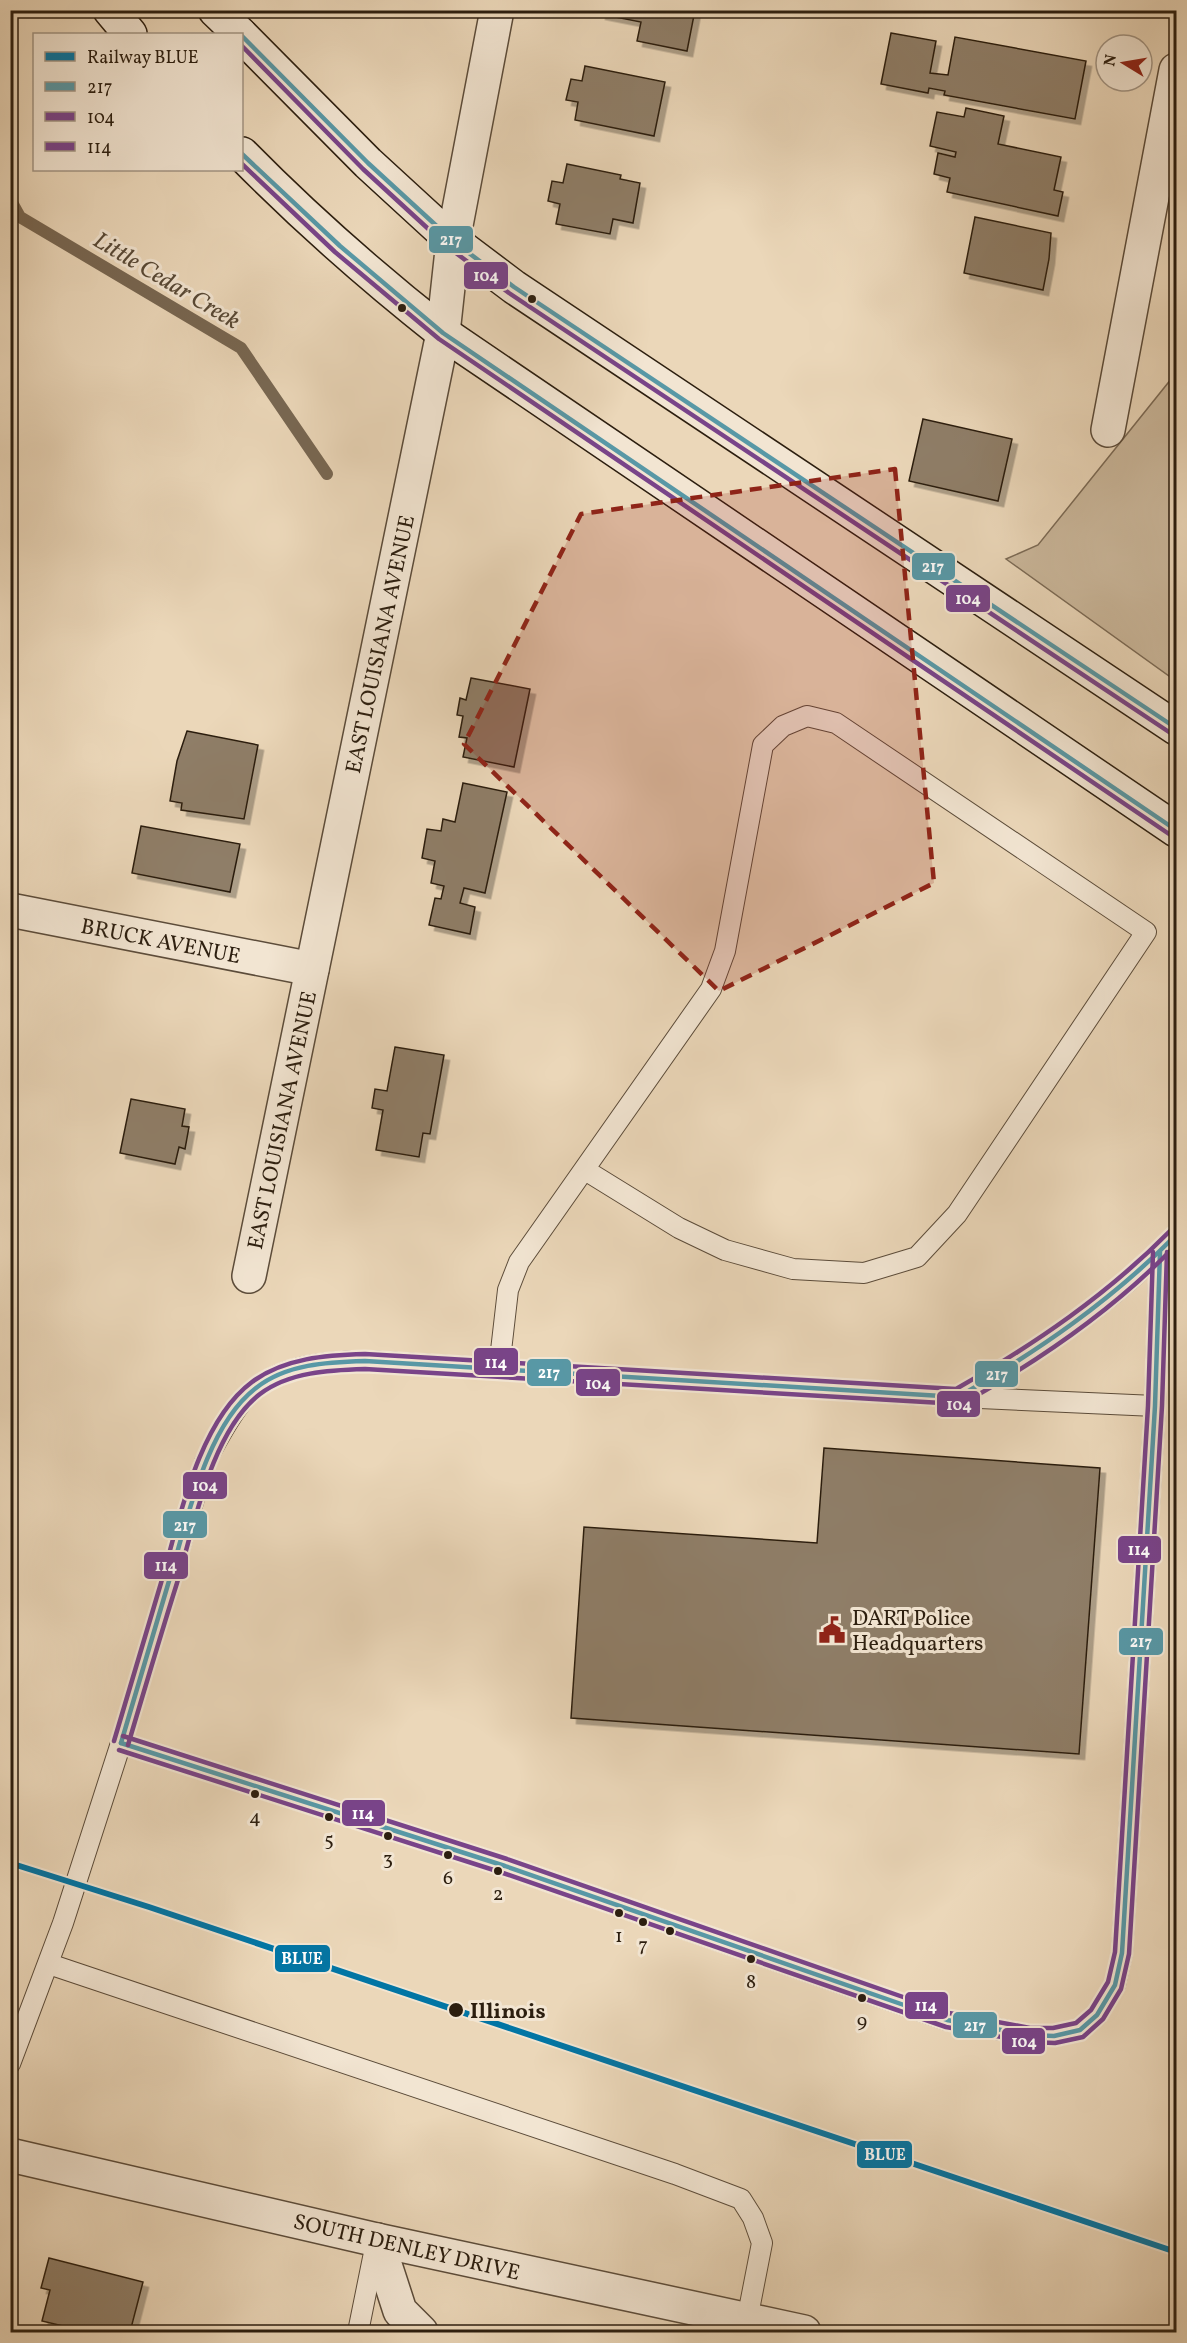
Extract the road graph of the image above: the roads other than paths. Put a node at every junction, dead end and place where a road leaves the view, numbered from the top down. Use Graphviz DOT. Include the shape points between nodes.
graph roads {
  1 [pos="110,10"];
  2 [pos="215,10"];
  3 [pos="497,10"];
  4 [pos="129,33"];
  5 [pos="239,33"];
  6 [pos="243,37"];
  7 [pos="1176,70"];
  8 [pos="243,155"];
  9 [pos="453,242"];
  10 [pos="443,333"];
  11 [pos="1108,430"];
  12 [pos="1176,728"];
  13 [pos="1176,830"];
  14 [pos="10,910"];
  15 [pos="312,969"];
  16 [pos="585,1170"];
  17 [pos="1176,1235"];
  18 [pos="1160,1252"];
  19 [pos="249,1276"];
  20 [pos="499,1368"];
  21 [pos="958,1396"];
  22 [pos="1155,1406"];
  23 [pos="121,1743"];
  24 [pos="50,1964"];
  25 [pos="10,2064"];
  26 [pos="10,2155"];
  27 [pos="377,2240"];
  28 [pos="746,2326"];
  29 [pos="358,2332"];
  30 [pos="421,2332"];
  31 [pos="804,2332"];
  1 -- 4 [label="street"];
  2 -- 5 [label="street"];
  3 -- 9 [label="street, EAST LOUISIANA AVENUE"];
  6 -- 9 [label="street"];
  7 -- 11 [label="street"];
  8 -- 10 [label="street" via="364,270"];
  9 -- 10 [label="street, EAST LOUISIANA AVENUE"];
  9 -- 12 [label="street" via="523,294"];
  10 -- 13 [label="street"];
  10 -- 15 [label="street, EAST LOUISIANA AVENUE"];
  14 -- 15 [label="street, BRUCK AVENUE"];
  15 -- 19 [label="street, EAST LOUISIANA AVENUE"];
  16 -- 16 [label="lane" via="711,989 725,951 763,745 783,726 807,716 836,723 1146,932 957,1214 917,1257 864,1272 793,1269 725,1250 679,1228"];
  16 -- 20 [label="lane" via="519,1262 507,1290"];
  17 -- 18 [label="lane"];
  18 -- 21 [label="lane" via="1075,1325"];
  18 -- 22 [label="lane"];
  20 -- 21 [label="lane"];
  20 -- 23 [label="lane" via="326,1362 291,1370 262,1384 245,1398 205,1462"];
  21 -- 22 [label="lane"];
  22 -- 23 [label="lane" via="1122,1953 1115,1985 1097,2015 1080,2030 1054,2036 1029,2035 947,2020 505,1866"];
  23 -- 24 [label="lane"];
  24 -- 25 [label="lane"];
  24 -- 28 [label="lane" via="741,2199 762,2243"];
  26 -- 27 [label="street, SOUTH DENLEY DRIVE"];
  27 -- 28 [label="street, SOUTH DENLEY DRIVE"];
  27 -- 29 [label="lane"];
  27 -- 30 [label="street" via="400,2311"];
  28 -- 31 [label="street, SOUTH DENLEY DRIVE"];
}
